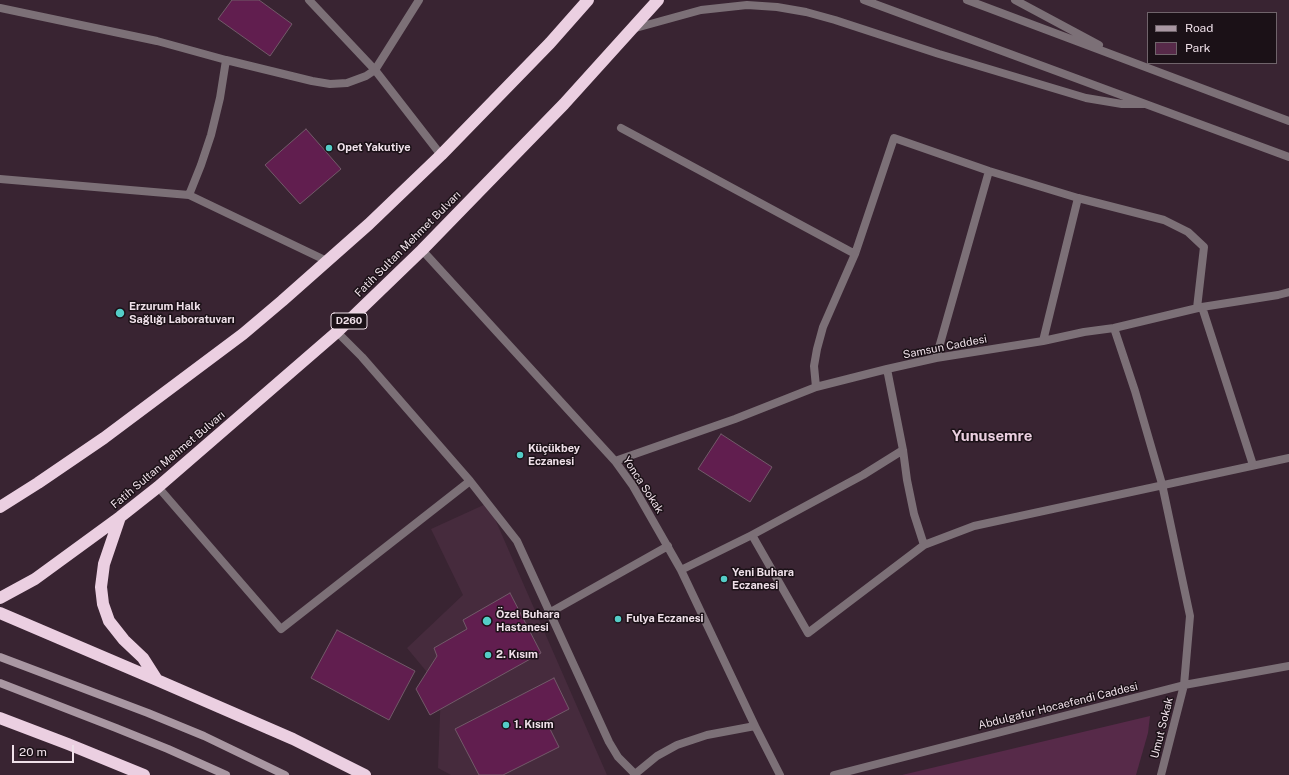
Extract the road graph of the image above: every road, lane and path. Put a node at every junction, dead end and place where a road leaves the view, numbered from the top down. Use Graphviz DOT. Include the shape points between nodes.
graph roads {
  1 [pos="311,0"];
  2 [pos="419,0"];
  3 [pos="588,0"];
  4 [pos="658,0"];
  5 [pos="864,0"];
  6 [pos="968,0"];
  7 [pos="1015,0"];
  8 [pos="0,8"];
  9 [pos="632,29"];
  10 [pos="226,60"];
  11 [pos="1128,61"];
  12 [pos="375,70"];
  13 [pos="1145,104"];
  14 [pos="1289,122"];
  15 [pos="621,128"];
  16 [pos="441,155"];
  17 [pos="1289,157"];
  18 [pos="989,171"];
  19 [pos="0,179"];
  20 [pos="189,195"];
  21 [pos="1078,198"];
  22 [pos="422,250"];
  23 [pos="855,254"];
  24 [pos="327,261"];
  25 [pos="1289,292"];
  26 [pos="1199,307"];
  27 [pos="1114,328"];
  28 [pos="337,332"];
  29 [pos="1043,341"];
  30 [pos="936,358"];
  31 [pos="887,369"];
  32 [pos="816,387"];
  33 [pos="903,450"];
  34 [pos="1289,458"];
  35 [pos="615,461"];
  36 [pos="1253,464"];
  37 [pos="470,481"];
  38 [pos="1162,484"];
  39 [pos="158,486"];
  40 [pos="0,507"];
  41 [pos="120,517"];
  42 [pos="752,535"];
  43 [pos="924,545"];
  44 [pos="668,546"];
  45 [pos="681,570"];
  46 [pos="0,598"];
  47 [pos="0,613"];
  48 [pos="550,613"];
  49 [pos="0,657"];
  50 [pos="1289,666"];
  51 [pos="157,680"];
  52 [pos="0,683"];
  53 [pos="1184,685"];
  54 [pos="0,718"];
  55 [pos="755,726"];
  56 [pos="634,774"];
  57 [pos="144,775"];
  58 [pos="226,775"];
  59 [pos="285,775"];
  60 [pos="365,775"];
  61 [pos="780,775"];
  62 [pos="834,775"];
  63 [pos="1161,775"];
  1 -- 12 [label="street"];
  2 -- 12 [label="street"];
  3 -- 16 [label="highway" via="550,43"];
  4 -- 9 [label="highway, Fatih Sultan Mehmet Bulvarı / D260"];
  5 -- 13 [label="street"];
  6 -- 11 [label="street"];
  7 -- 11 [label="street"];
  8 -- 10 [label="street" via="157,41"];
  9 -- 13 [label="street" via="701,10 747,5 776,7 835,20 1086,98 1122,104"];
  9 -- 22 [label="highway, Fatih Sultan Mehmet Bulvarı / D260" via="564,104"];
  10 -- 12 [label="street" via="330,84 347,82"];
  10 -- 20 [label="street" via="211,135"];
  11 -- 14 [label="street"];
  12 -- 16 [label="street"];
  13 -- 17 [label="street"];
  15 -- 23 [label="street"];
  16 -- 24 [label="highway"];
  18 -- 21 [label="street"];
  18 -- 23 [label="street" via="894,138"];
  18 -- 30 [label="street"];
  19 -- 20 [label="street"];
  20 -- 24 [label="street"];
  21 -- 26 [label="street" via="1164,220 1196,239 1204,247"];
  21 -- 29 [label="street"];
  22 -- 28 [label="highway, Fatih Sultan Mehmet Bulvarı / D260"];
  22 -- 35 [label="street, Yonca Sokak"];
  23 -- 32 [label="street" via="823,327 814,366"];
  24 -- 40 [label="highway" via="243,334 171,389 104,438"];
  25 -- 26 [label="street, Samsun Caddesi"];
  26 -- 27 [label="street, Samsun Caddesi"];
  26 -- 36 [label="street"];
  27 -- 29 [label="street, Samsun Caddesi"];
  27 -- 38 [label="street, Umut Sokak"];
  28 -- 37 [label="street" via="362,357"];
  28 -- 39 [label="highway, Fatih Sultan Mehmet Bulvarı / D260"];
  29 -- 30 [label="street, Samsun Caddesi"];
  30 -- 31 [label="street, Samsun Caddesi"];
  31 -- 32 [label="street, Samsun Caddesi"];
  31 -- 33 [label="street"];
  32 -- 35 [label="street, Samsun Caddesi" via="735,419"];
  33 -- 42 [label="street" via="863,475"];
  33 -- 43 [label="street" via="906,480"];
  34 -- 36 [label="street"];
  35 -- 44 [label="street, Yonca Sokak" via="633,486"];
  36 -- 38 [label="street"];
  37 -- 39 [label="street" via="281,628"];
  37 -- 48 [label="street" via="517,541"];
  38 -- 43 [label="street" via="974,526"];
  38 -- 53 [label="street, Umut Sokak" via="1190,616"];
  39 -- 41 [label="highway, Fatih Sultan Mehmet Bulvarı / D260"];
  41 -- 46 [label="highway, Fatih Sultan Mehmet Bulvarı / D260" via="35,579"];
  41 -- 51 [label="highway" via="104,564 101,587 103,604 109,621 143,658"];
  42 -- 43 [label="street" via="808,633"];
  42 -- 45 [label="street"];
  44 -- 45 [label="street, Yonca Sokak"];
  44 -- 48 [label="street"];
  45 -- 55 [label="street, Yonca Sokak"];
  47 -- 51 [label="highway"];
  48 -- 56 [label="street" via="609,742 618,757"];
  49 -- 59 [label="main road" via="204,736"];
  50 -- 53 [label="street, Abdulgafur Hocaefendi Caddesi"];
  51 -- 60 [label="highway"];
  52 -- 58 [label="main road" via="123,730"];
  53 -- 62 [label="street, Abdulgafur Hocaefendi Caddesi"];
  53 -- 63 [label="street, Umut Sokak"];
  54 -- 57 [label="highway"];
  55 -- 56 [label="street" via="677,745 657,756"];
  55 -- 61 [label="street, Yonca Sokak"];
}
